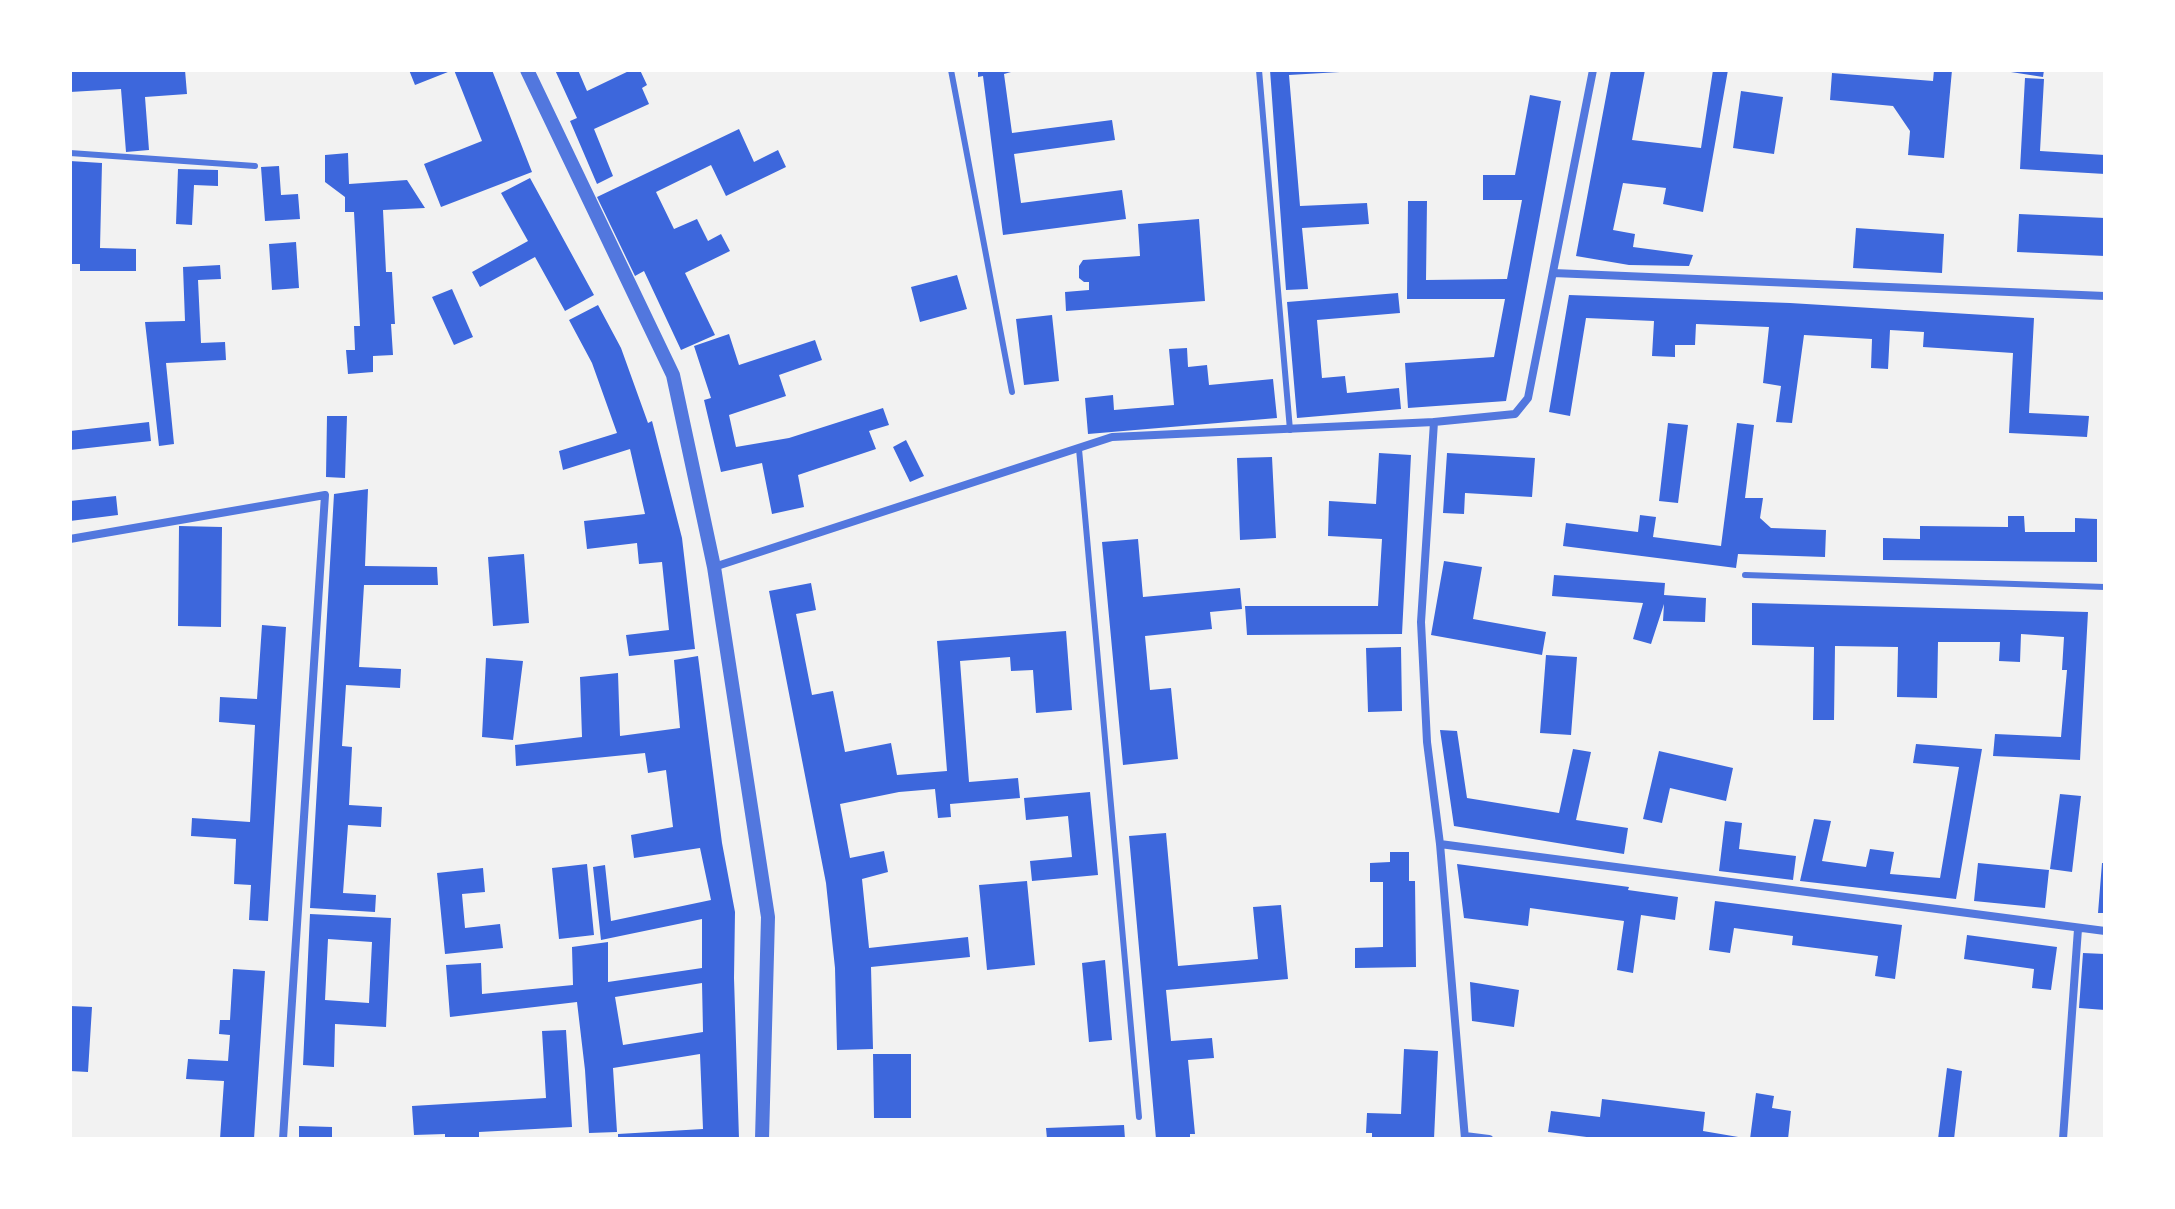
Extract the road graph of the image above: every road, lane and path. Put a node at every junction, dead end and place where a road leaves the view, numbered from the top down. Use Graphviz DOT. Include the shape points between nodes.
graph roads {
  1 [pos="527,70"];
  2 [pos="951,70"];
  3 [pos="1259,70"];
  4 [pos="1593,70"];
  5 [pos="70,153"];
  6 [pos="255,166"];
  7 [pos="1553,273"];
  8 [pos="2105,296"];
  9 [pos="1012,392"];
  10 [pos="1434,422"];
  11 [pos="1290,430"];
  12 [pos="1079,449"];
  13 [pos="70,539"];
  14 [pos="714,567"];
  15 [pos="1745,575"];
  16 [pos="2105,587"];
  17 [pos="1440,844"];
  18 [pos="2078,929"];
  19 [pos="2105,931"];
  20 [pos="1139,1117"];
  21 [pos="1465,1137"];
  22 [pos="283,1139"];
  23 [pos="762,1139"];
  24 [pos="1489,1139"];
  25 [pos="2063,1139"];
  1 -- 14 [label="street" via="673,375"];
  2 -- 9 [label="lane"];
  3 -- 11 [label="lane"];
  4 -- 7 [label="street"];
  5 -- 6 [label="lane"];
  7 -- 8 [label="street"];
  7 -- 10 [label="street" via="1528,398 1515,414"];
  10 -- 11 [label="street"];
  10 -- 17 [label="street" via="1421,622 1427,742"];
  11 -- 12 [label="street" via="1112,437"];
  12 -- 14 [label="street"];
  12 -- 20 [label="lane"];
  13 -- 22 [label="street" via="325,495"];
  14 -- 23 [label="street" via="768,917"];
  15 -- 16 [label="lane"];
  17 -- 18 [label="street"];
  17 -- 21 [label="street"];
  18 -- 19 [label="street"];
  18 -- 25 [label="street"];
  21 -- 24 [label="street"];
}
